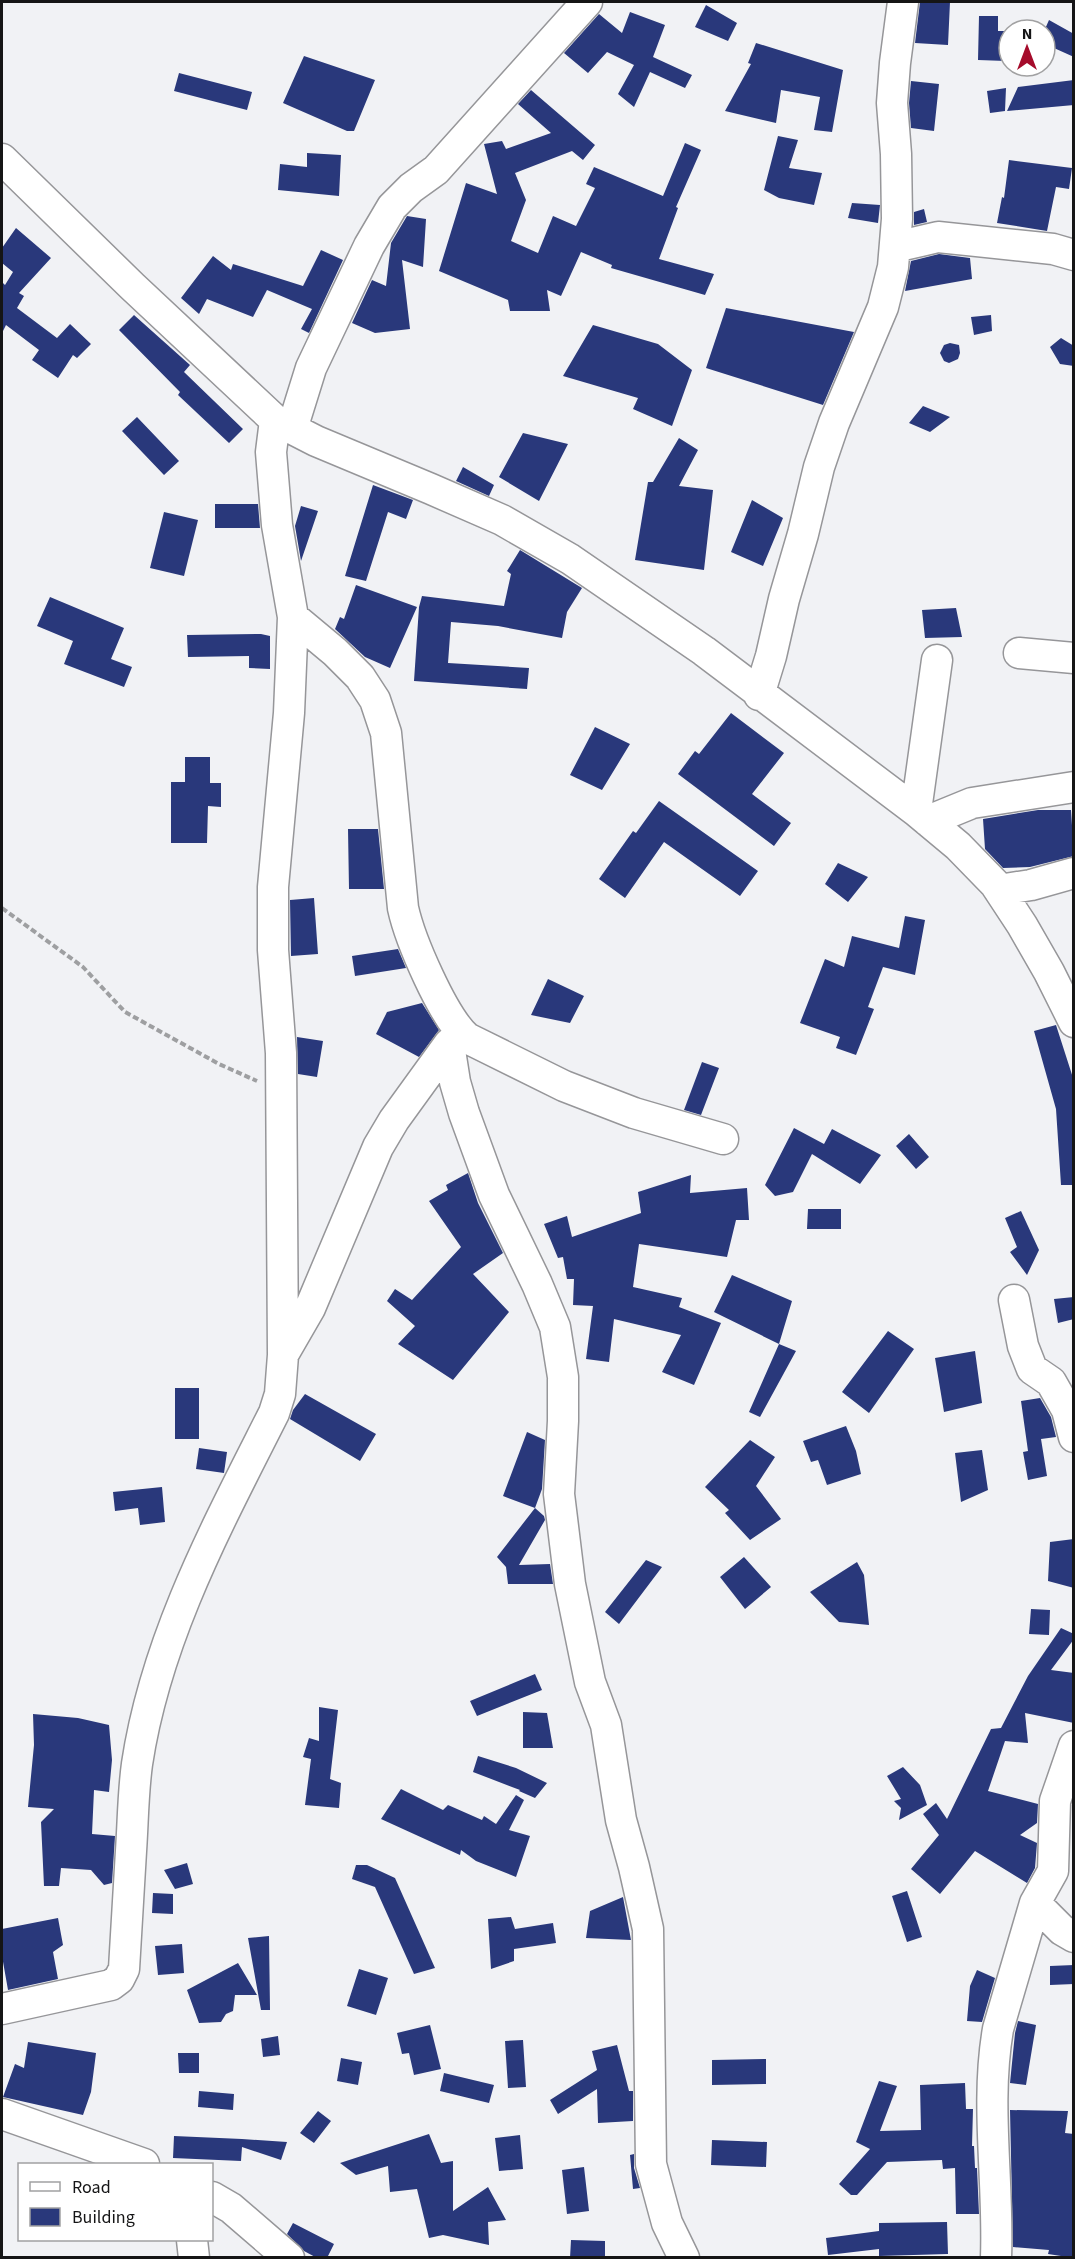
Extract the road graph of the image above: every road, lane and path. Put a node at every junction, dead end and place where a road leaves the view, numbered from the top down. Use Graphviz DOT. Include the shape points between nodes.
graph roads {
  1 [pos="587,2"];
  2 [pos="903,2"];
  3 [pos="2,159"];
  4 [pos="895,247"];
  5 [pos="1074,255"];
  6 [pos="284,424"];
  7 [pos="293,617"];
  8 [pos="1019,653"];
  9 [pos="1074,658"];
  10 [pos="937,660"];
  11 [pos="759,695"];
  12 [pos="1074,787"];
  13 [pos="922,816"];
  14 [pos="1074,873"];
  15 [pos="999,890"];
  16 [pos="2,908"];
  17 [pos="1074,1022"];
  18 [pos="455,1038"];
  19 [pos="282,1092"];
  20 [pos="723,1139"];
  21 [pos="1014,1300"];
  22 [pos="283,1355"];
  23 [pos="1074,1437"];
  24 [pos="1074,1746"];
  25 [pos="1035,1903"];
  26 [pos="1074,1937"];
  27 [pos="2,2009"];
  28 [pos="2,2114"];
  29 [pos="141,2163"];
  30 [pos="213,2198"];
  31 [pos="192,2241"];
  32 [pos="194,2258"];
  33 [pos="289,2258"];
  34 [pos="684,2258"];
  35 [pos="996,2258"];
  1 -- 6 [label="street" via="436,170 392,207 369,246"];
  2 -- 4 [label="street" via="892,103"];
  3 -- 6 [label="street" via="139,293"];
  4 -- 5 [label="street" via="938,237 1053,249"];
  4 -- 11 [label="street" via="883,307 819,467"];
  6 -- 7 [label="street" via="271,452 277,525"];
  6 -- 11 [label="street" via="502,520 570,559 704,651"];
  7 -- 18 [label="street" via="360,677 375,700 386,733 408,930"];
  7 -- 19 [label="street" via="289,713 273,886"];
  8 -- 9 [label="street"];
  10 -- 13 [label="street"];
  11 -- 13 [label="street"];
  12 -- 13 [label="street" via="972,803"];
  13 -- 15 [label="street" via="958,846"];
  14 -- 15 [label="street"];
  15 -- 17 [label="street" via="1044,963"];
  16 -- 19 [label="path" via="82,967 125,1012 219,1064"];
  18 -- 20 [label="street" via="467,1038 564,1086 634,1113"];
  18 -- 22 [label="street" via="378,1147 310,1308"];
  18 -- 34 [label="street" via="455,1082 464,1113 494,1196 555,1327 563,1377 559,1494 570,1584 590,1682 606,1725 621,1820 648,1929 651,2164 667,2223"];
  19 -- 22 [label="street"];
  21 -- 23 [label="street" via="1032,1369 1051,1382 1067,1410"];
  22 -- 27 [label="street" via="280,1394 274,1413 182,1602 148,1711 136,1766 124,1969 111,1985"];
  24 -- 25 [label="street" via="1055,1801 1053,1871"];
  25 -- 26 [label="street"];
  25 -- 35 [label="street" via="995,2047"];
  28 -- 29 [label="street"];
  30 -- 33 [label="street" via="231,2208"];
  31 -- 32 [label="street"];
}
